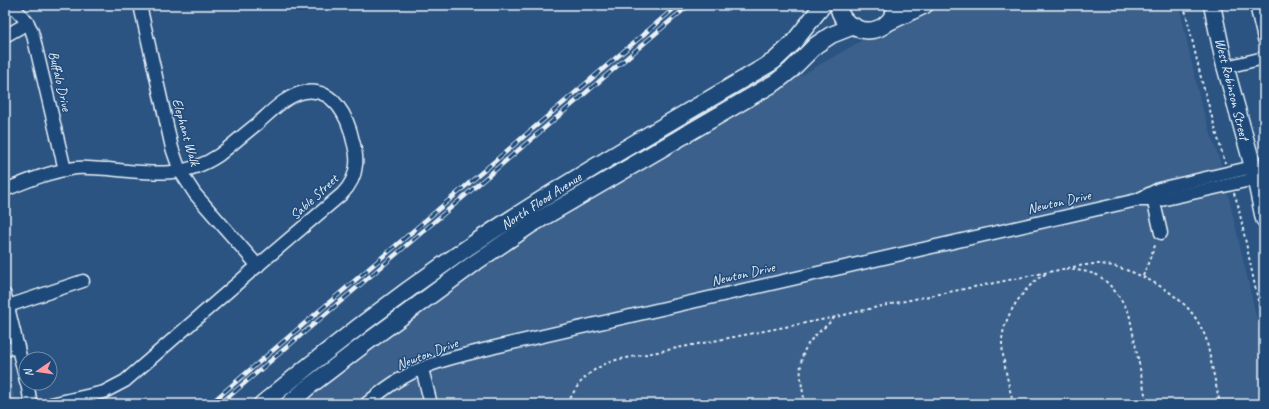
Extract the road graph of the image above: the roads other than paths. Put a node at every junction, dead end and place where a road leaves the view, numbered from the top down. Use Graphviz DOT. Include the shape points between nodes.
graph roads {
  1 [pos="11,5"];
  2 [pos="140,5"];
  3 [pos="823,5"];
  4 [pos="838,5"];
  5 [pos="897,5"];
  6 [pos="925,5"];
  7 [pos="1212,5"];
  8 [pos="1256,5"];
  9 [pos="28,23"];
  10 [pos="887,23"];
  11 [pos="854,26"];
  12 [pos="5,36"];
  13 [pos="1264,39"];
  14 [pos="1264,58"];
  15 [pos="1226,67"];
  16 [pos="65,170"];
  17 [pos="180,171"];
  18 [pos="1254,173"];
  19 [pos="5,190"];
  20 [pos="1153,196"];
  21 [pos="1264,219"];
  22 [pos="1161,233"];
  23 [pos="258,266"];
  24 [pos="83,281"];
  25 [pos="7,301"];
  26 [pos="18,347"];
  27 [pos="5,350"];
  28 [pos="19,351"];
  29 [pos="422,369"];
  30 [pos="28,391"];
  31 [pos="31,404"];
  32 [pos="51,404"];
  33 [pos="262,404"];
  34 [pos="289,404"];
  35 [pos="366,404"];
  36 [pos="431,404"];
  1 -- 9 [label="street, Buffalo Drive"];
  2 -- 17 [label="street, Elephant Walk" via="172,148"];
  3 -- 33 [label="main road, North Flood Avenue" via="794,43 774,61 582,174 467,248 356,329"];
  4 -- 11 [label="main road" via="842,16"];
  5 -- 10 [label="main road" via="894,15"];
  6 -- 10 [label="main road"];
  7 -- 15 [label="main road, West Robinson Street"];
  8 -- 13 [label="street"];
  9 -- 12 [label="street"];
  9 -- 16 [label="street, Buffalo Drive" via="37,47"];
  10 -- 11 [label="main road" via="878,29 868,31"];
  11 -- 34 [label="main road, North Flood Avenue" via="831,35 776,82 532,224 366,343"];
  14 -- 15 [label="street"];
  15 -- 18 [label="main road, West Robinson Street"];
  16 -- 17 [label="street, Sable Street" via="94,168 150,174"];
  16 -- 19 [label="street, Sable Street"];
  17 -- 23 [label="street, Elephant Walk" via="195,194"];
  17 -- 23 [label="street, Sable Street" via="211,161 279,105 298,94 322,94 343,111 351,130 356,155 352,181 342,194"];
  18 -- 20 [label="street, Newton Drive" via="1159,189"];
  18 -- 21 [label="main road, West Robinson Street"];
  20 -- 22 [label="street"];
  20 -- 29 [label="street, Newton Drive" via="499,346"];
  23 -- 32 [label="street, Sable Street" via="125,381 104,392"];
  24 -- 25 [label="street"];
  25 -- 26 [label="street"];
  26 -- 27 [label="street"];
  26 -- 28 [label="street"];
  29 -- 35 [label="street, Newton Drive" via="390,385"];
  29 -- 36 [label="street"];
  30 -- 31 [label="street"];
}
